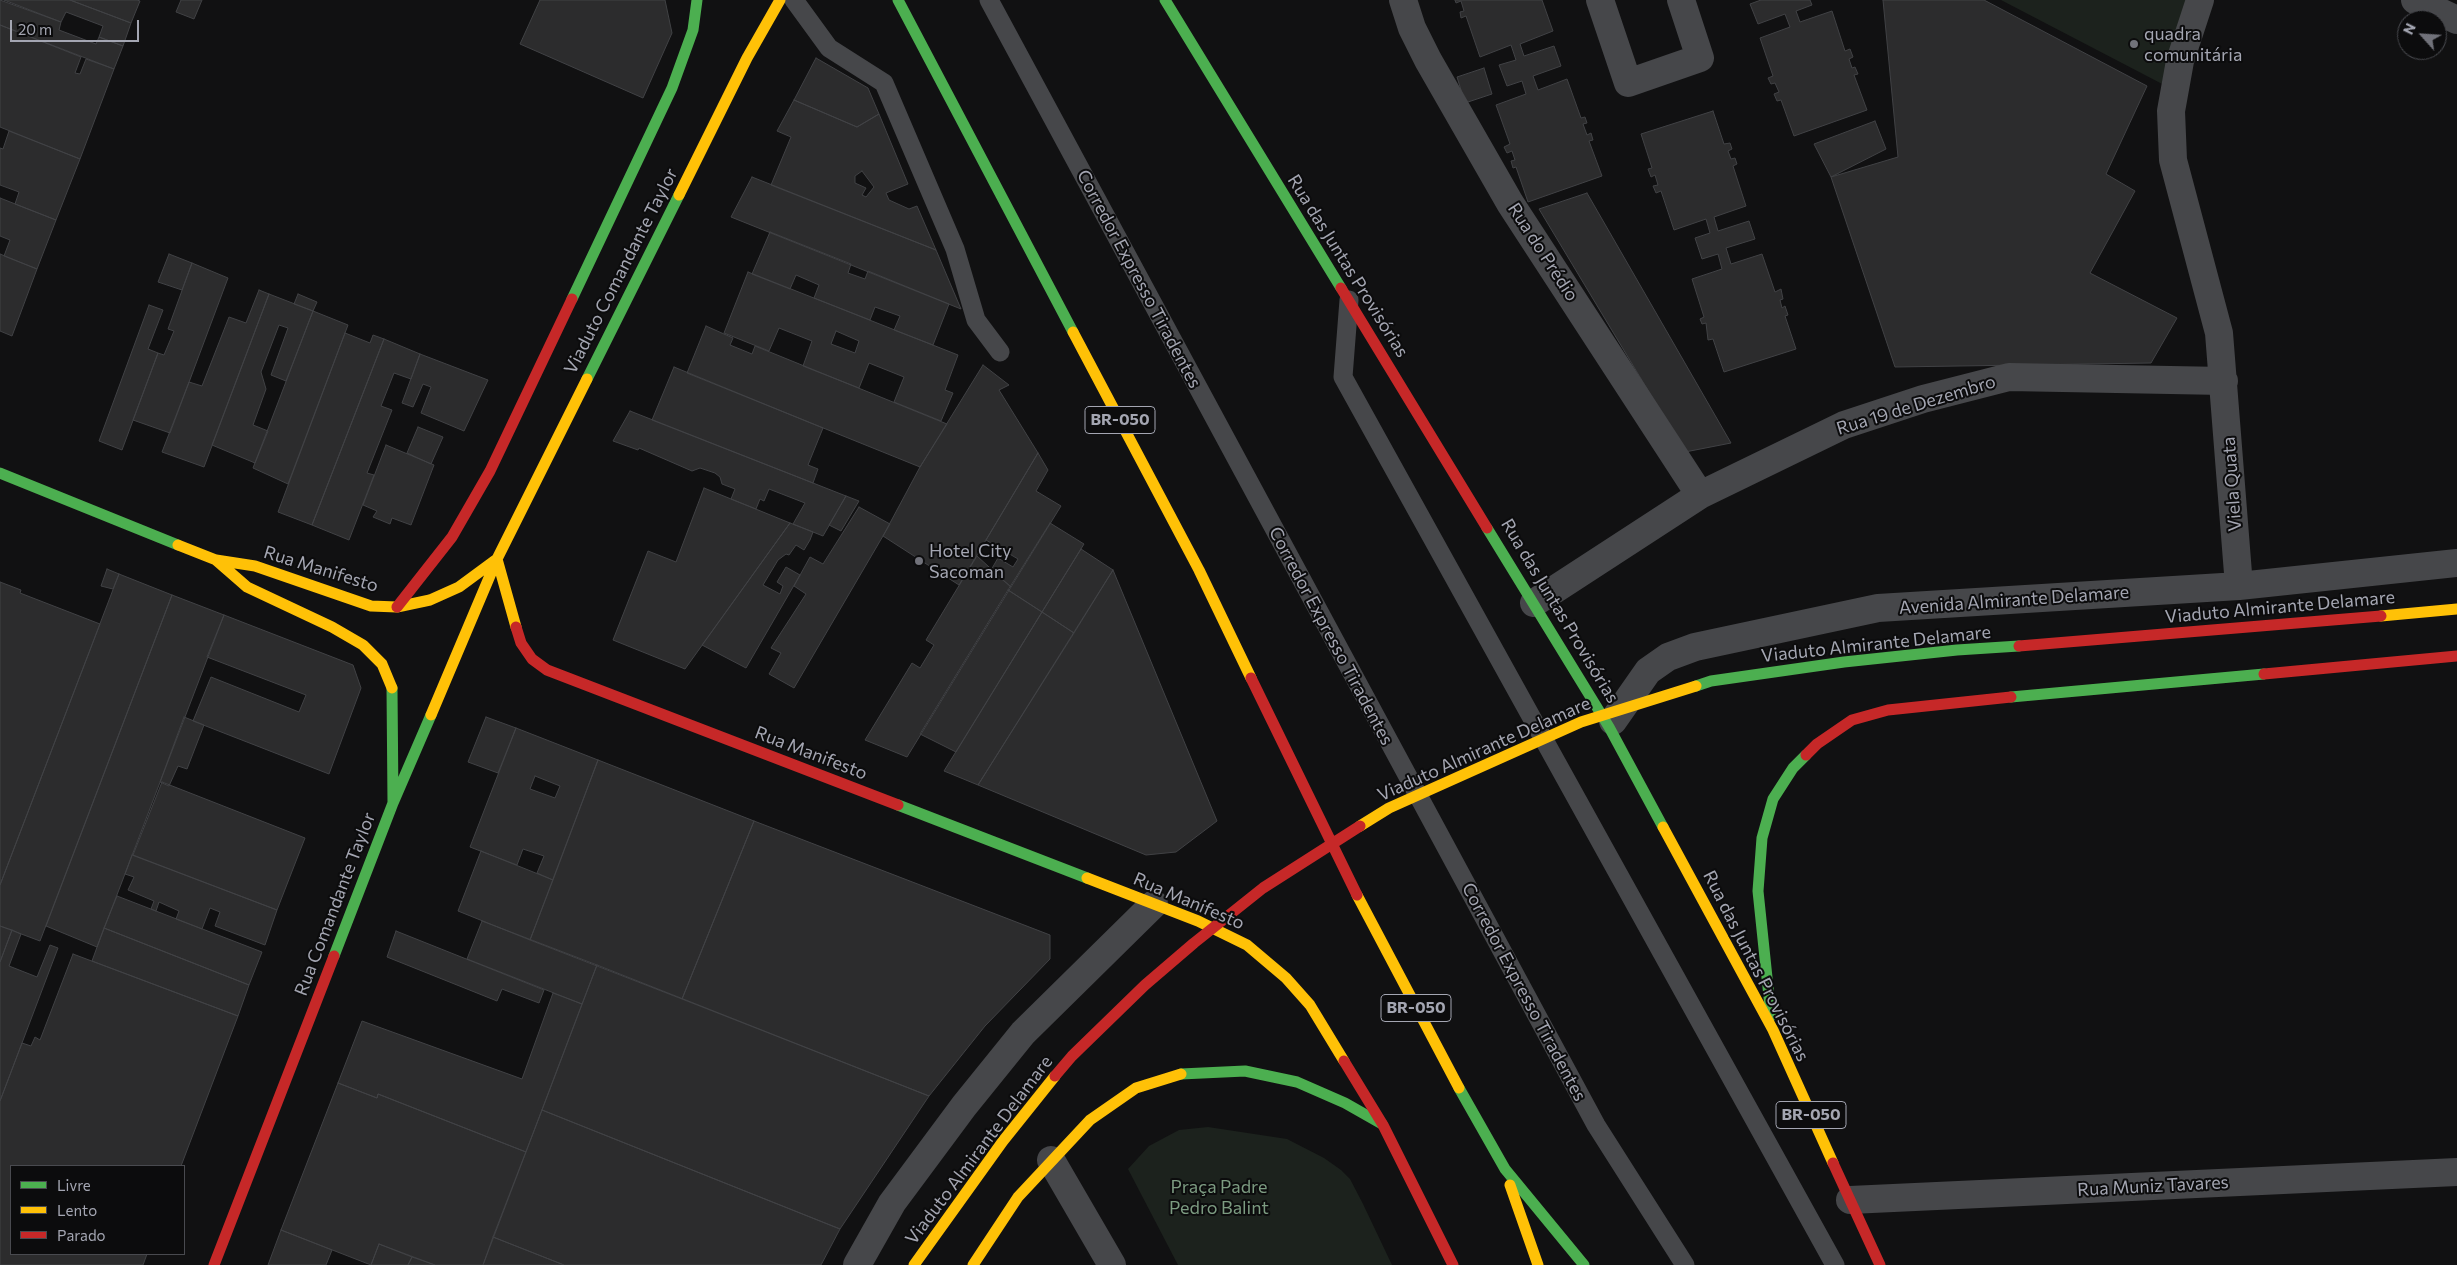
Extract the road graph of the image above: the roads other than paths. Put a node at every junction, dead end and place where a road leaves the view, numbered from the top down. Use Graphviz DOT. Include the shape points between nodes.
graph roads {
  1 [pos="697,0"];
  2 [pos="780,0"];
  3 [pos="794,0"];
  4 [pos="898,0"];
  5 [pos="989,0"];
  6 [pos="1164,0"];
  7 [pos="1403,0"];
  8 [pos="1600,0"];
  9 [pos="1681,0"];
  10 [pos="2200,0"];
  11 [pos="2415,0"];
  12 [pos="2457,20"];
  13 [pos="1348,300"];
  14 [pos="1000,352"];
  15 [pos="2224,381"];
  16 [pos="0,474"];
  17 [pos="1700,495"];
  18 [pos="497,559"];
  19 [pos="216,560"];
  20 [pos="2457,563"];
  21 [pos="2239,586"];
  22 [pos="1534,603"];
  23 [pos="397,607"];
  24 [pos="2457,609"];
  25 [pos="2457,656"];
  26 [pos="1609,727"];
  27 [pos="393,803"];
  28 [pos="1154,904"];
  29 [pos="1773,1030"];
  30 [pos="1383,1125"];
  31 [pos="1051,1160"];
  32 [pos="1505,1169"];
  33 [pos="2457,1172"];
  34 [pos="1850,1200"];
  35 [pos="214,1265"];
  36 [pos="857,1265"];
  37 [pos="914,1265"];
  38 [pos="973,1265"];
  39 [pos="1112,1265"];
  40 [pos="1453,1265"];
  41 [pos="1538,1265"];
  42 [pos="1584,1265"];
  43 [pos="1685,1265"];
  44 [pos="1835,1265"];
  45 [pos="1880,1265"];
  1 -- 23 [label="main road" via="693,30 672,88 490,471 452,537"];
  2 -- 18 [label="main road, Viaduto Comandante Taylor" via="747,58"];
  3 -- 14 [label="lane" via="829,48 884,83 955,250 976,320"];
  4 -- 32 [label="main road, BR-050" via="1199,570 1331,845 1440,1055"];
  5 -- 43 [label="lane, Corredor Expresso Tiradentes" via="1596,1125"];
  6 -- 13 [label="main road, Rua das Juntas Provisórias / BR-050"];
  7 -- 17 [label="street, Rua do Prédio" via="1428,60 1510,203"];
  8 -- 9 [label="street" via="1628,84 1700,58"];
  10 -- 15 [label="street, Viela Quata" via="2180,61 2171,111 2173,160 2219,333"];
  11 -- 12 [label="street"];
  13 -- 22 [label="main road, Rua das Juntas Provisórias / BR-050"];
  13 -- 44 [label="lane" via="1343,377"];
  15 -- 17 [label="street, Rua 19 de Dezembro" via="2009,377 1844,424"];
  15 -- 21 [label="street, Viela Quata"];
  16 -- 19 [label="main road, Rua Manifesto"];
  17 -- 22 [label="street, Rua 19 de Dezembro"];
  18 -- 23 [label="main road, Rua Manifesto" via="459,587 430,600"];
  18 -- 27 [label="main road, Rua Comandante Taylor"];
  18 -- 28 [label="main road, Rua Manifesto" via="521,643 532,659 547,670"];
  19 -- 23 [label="main road, Rua Manifesto" via="255,566 371,606"];
  19 -- 27 [label="main road, Rua Manifesto" via="248,587 363,645 382,664 392,688"];
  20 -- 21 [label="street, Avenida Almirante Delamare"];
  21 -- 26 [label="street, Avenida Almirante Delamare" via="1878,608 1695,647 1668,657 1648,671"];
  22 -- 26 [label="main road, Rua das Juntas Provisórias / BR-050"];
  24 -- 37 [label="main road, Viaduto Almirante Delamare" via="1844,662 1711,681 1581,722 1389,808 1263,888 1194,943 1072,1056 1003,1141"];
  25 -- 29 [label="main road" via="2080,689 1888,710 1852,720 1817,744 1793,768 1773,800 1762,838 1758,891"];
  26 -- 29 [label="main road, Rua das Juntas Provisórias / BR-050"];
  27 -- 35 [label="main road, Rua Comandante Taylor"];
  28 -- 30 [label="main road, Rua Manifesto" via="1246,944 1286,978 1310,1005"];
  28 -- 36 [label="street" via="1023,1033 892,1203"];
  29 -- 34 [label="main road, Rua das Juntas Provisórias / BR-050"];
  30 -- 31 [label="main road" via="1345,1103 1297,1082 1245,1071 1187,1072 1136,1088 1090,1120"];
  30 -- 40 [label="main road"];
  31 -- 38 [label="main road" via="1018,1197"];
  31 -- 39 [label="street"];
  32 -- 41 [label="main road"];
  32 -- 42 [label="main road, BR-050"];
  33 -- 34 [label="street, Rua Muniz Tavares"];
  34 -- 45 [label="main road, Rua das Juntas Provisórias / BR-050"];
}
